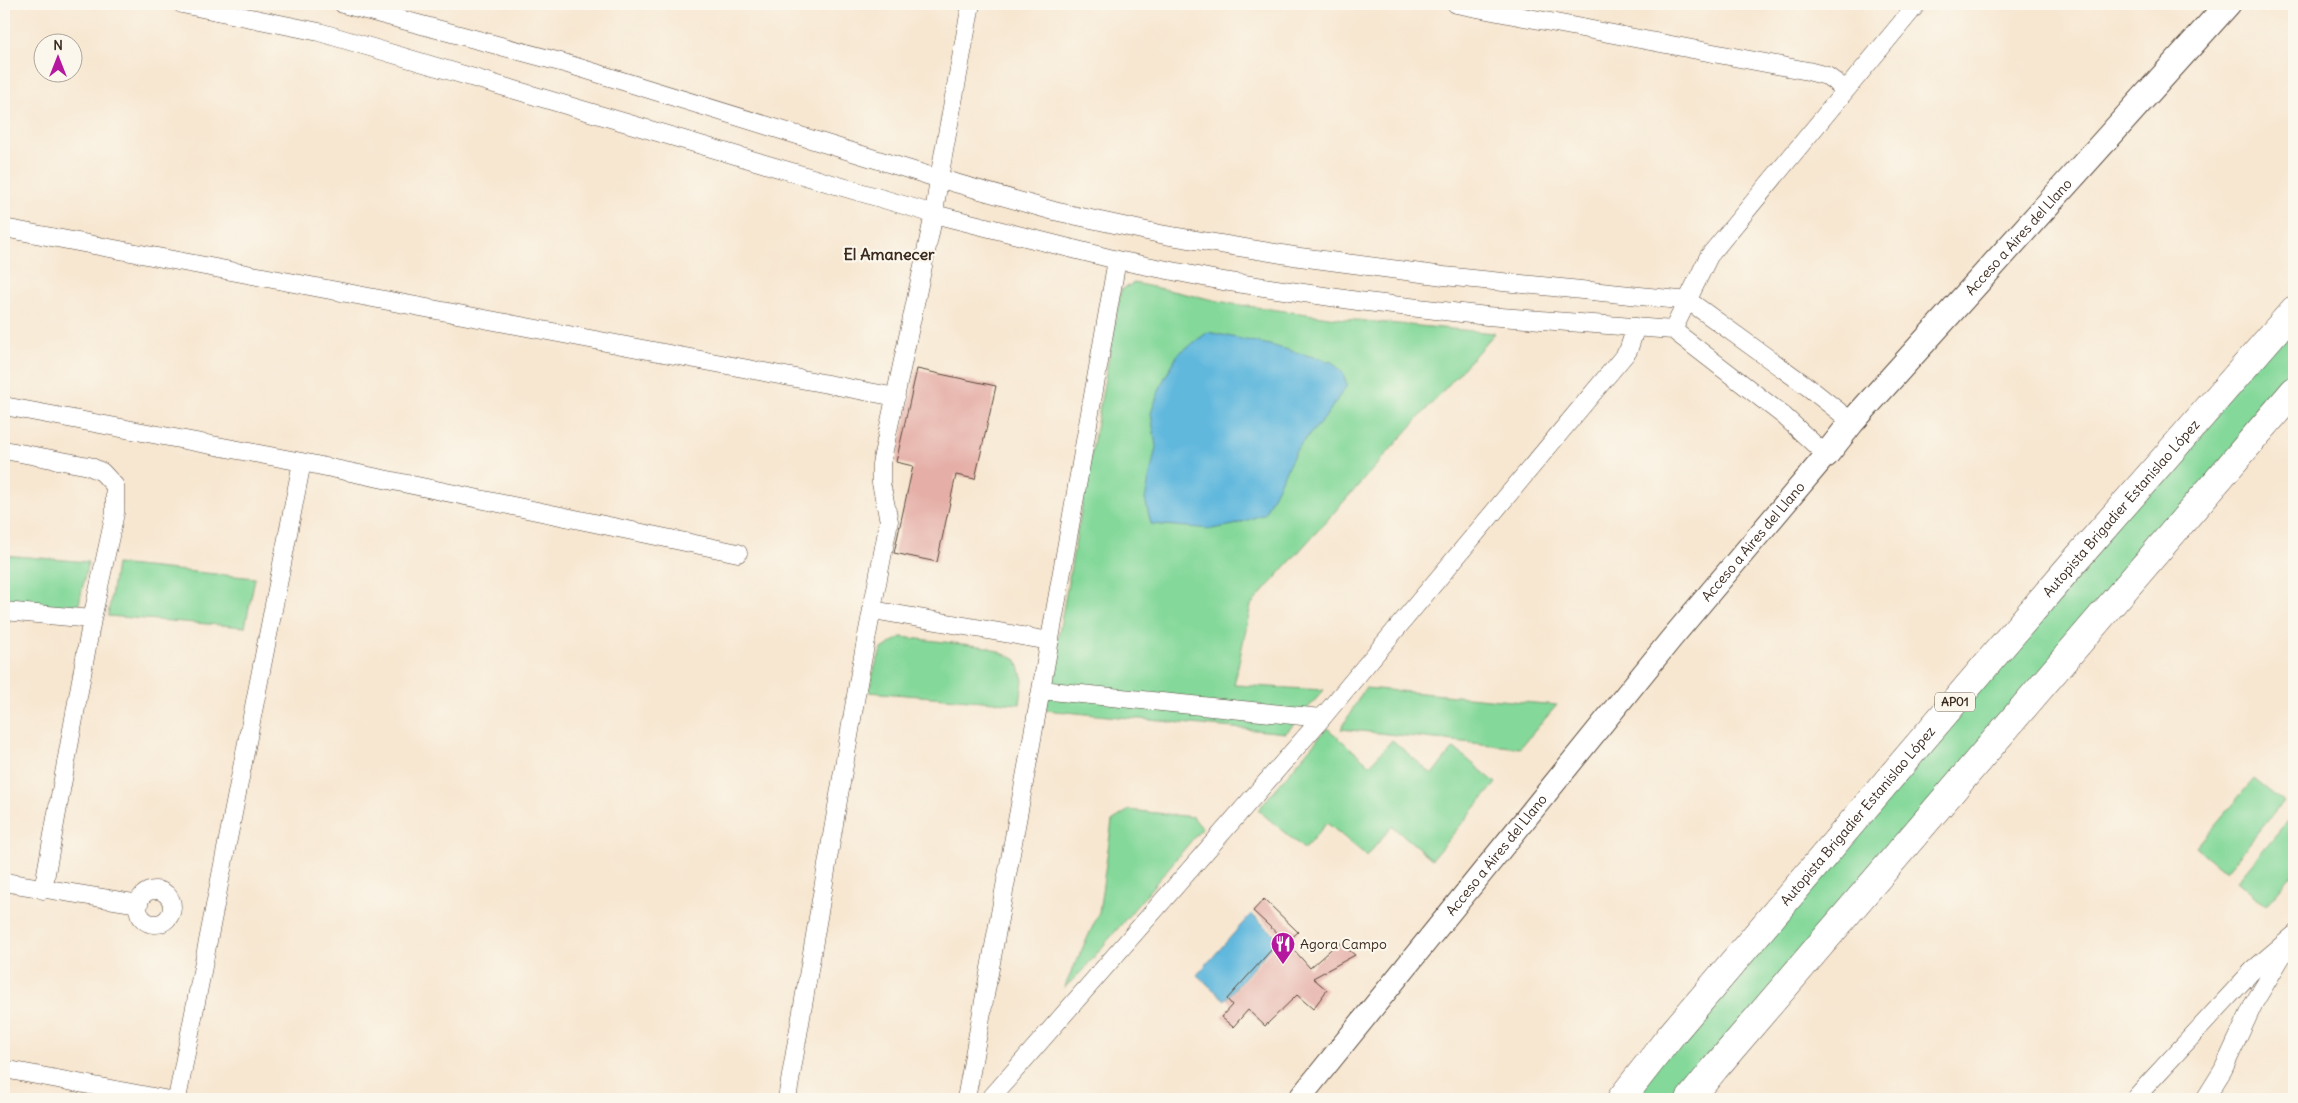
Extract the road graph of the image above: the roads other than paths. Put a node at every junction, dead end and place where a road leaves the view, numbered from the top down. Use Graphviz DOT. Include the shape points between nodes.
graph roads {
  1 [pos="182,4"];
  2 [pos="343,4"];
  3 [pos="972,4"];
  4 [pos="1456,4"];
  5 [pos="1917,4"];
  6 [pos="2228,4"];
  7 [pos="1845,89"];
  8 [pos="939,178"];
  9 [pos="934,214"];
  10 [pos="4,228"];
  11 [pos="1117,260"];
  12 [pos="1689,301"];
  13 [pos="2294,310"];
  14 [pos="1636,327"];
  15 [pos="1673,330"];
  16 [pos="2294,391"];
  17 [pos="896,397"];
  18 [pos="4,406"];
  19 [pos="1852,422"];
  20 [pos="4,450"];
  21 [pos="1826,455"];
  22 [pos="302,462"];
  23 [pos="738,553"];
  24 [pos="873,610"];
  25 [pos="4,611"];
  26 [pos="92,619"];
  27 [pos="1050,642"];
  28 [pos="1042,690"];
  29 [pos="1322,718"];
  30 [pos="4,882"];
  31 [pos="43,890"];
  32 [pos="139,904"];
  33 [pos="4,1069"];
  34 [pos="164,1099"];
  35 [pos="177,1099"];
  36 [pos="786,1099"];
  37 [pos="966,1099"];
  38 [pos="990,1099"];
  39 [pos="1299,1099"];
  40 [pos="1621,1099"];
  41 [pos="1690,1099"];
  42 [pos="2134,1099"];
  43 [pos="2205,1099"];
  1 -- 9 [label="street" via="319,32"];
  2 -- 8 [label="street" via="564,62"];
  3 -- 8 [label="street"];
  4 -- 7 [label="street" via="1808,70 1827,76"];
  5 -- 7 [label="street"];
  6 -- 19 [label="main road, Acceso a Aires del Llano"];
  7 -- 12 [label="street" via="1708,256"];
  8 -- 9 [label="street"];
  8 -- 12 [label="street" via="1054,211 1165,235 1444,276"];
  9 -- 11 [label="street"];
  9 -- 17 [label="street"];
  10 -- 17 [label="street"];
  11 -- 14 [label="street" via="1358,301 1487,316"];
  11 -- 27 [label="street"];
  12 -- 15 [label="street"];
  12 -- 19 [label="street"];
  13 -- 40 [label="highway, Autopista Brigadier Estanislao López / AP01" via="2067,570"];
  14 -- 15 [label="street"];
  14 -- 29 [label="street" via="1628,351"];
  15 -- 21 [label="street" via="1784,416"];
  16 -- 41 [label="highway"];
  17 -- 24 [label="street" via="881,464 881,483 889,520"];
  18 -- 22 [label="street"];
  19 -- 21 [label="main road, Acceso a Aires del Llano"];
  20 -- 26 [label="street" via="89,466 102,472 115,486 115,513"];
  21 -- 39 [label="street, Acceso a Aires del Llano" via="1671,639"];
  22 -- 23 [label="street"];
  22 -- 35 [label="street"];
  24 -- 27 [label="street"];
  24 -- 36 [label="street"];
  25 -- 26 [label="street"];
  26 -- 31 [label="street"];
  27 -- 28 [label="street"];
  28 -- 29 [label="street"];
  28 -- 37 [label="street"];
  29 -- 38 [label="street"];
  30 -- 31 [label="street"];
  31 -- 32 [label="street"];
  33 -- 34 [label="street"];
  42 -- 43 [label="street" via="2254,969 2294,934"];
}
